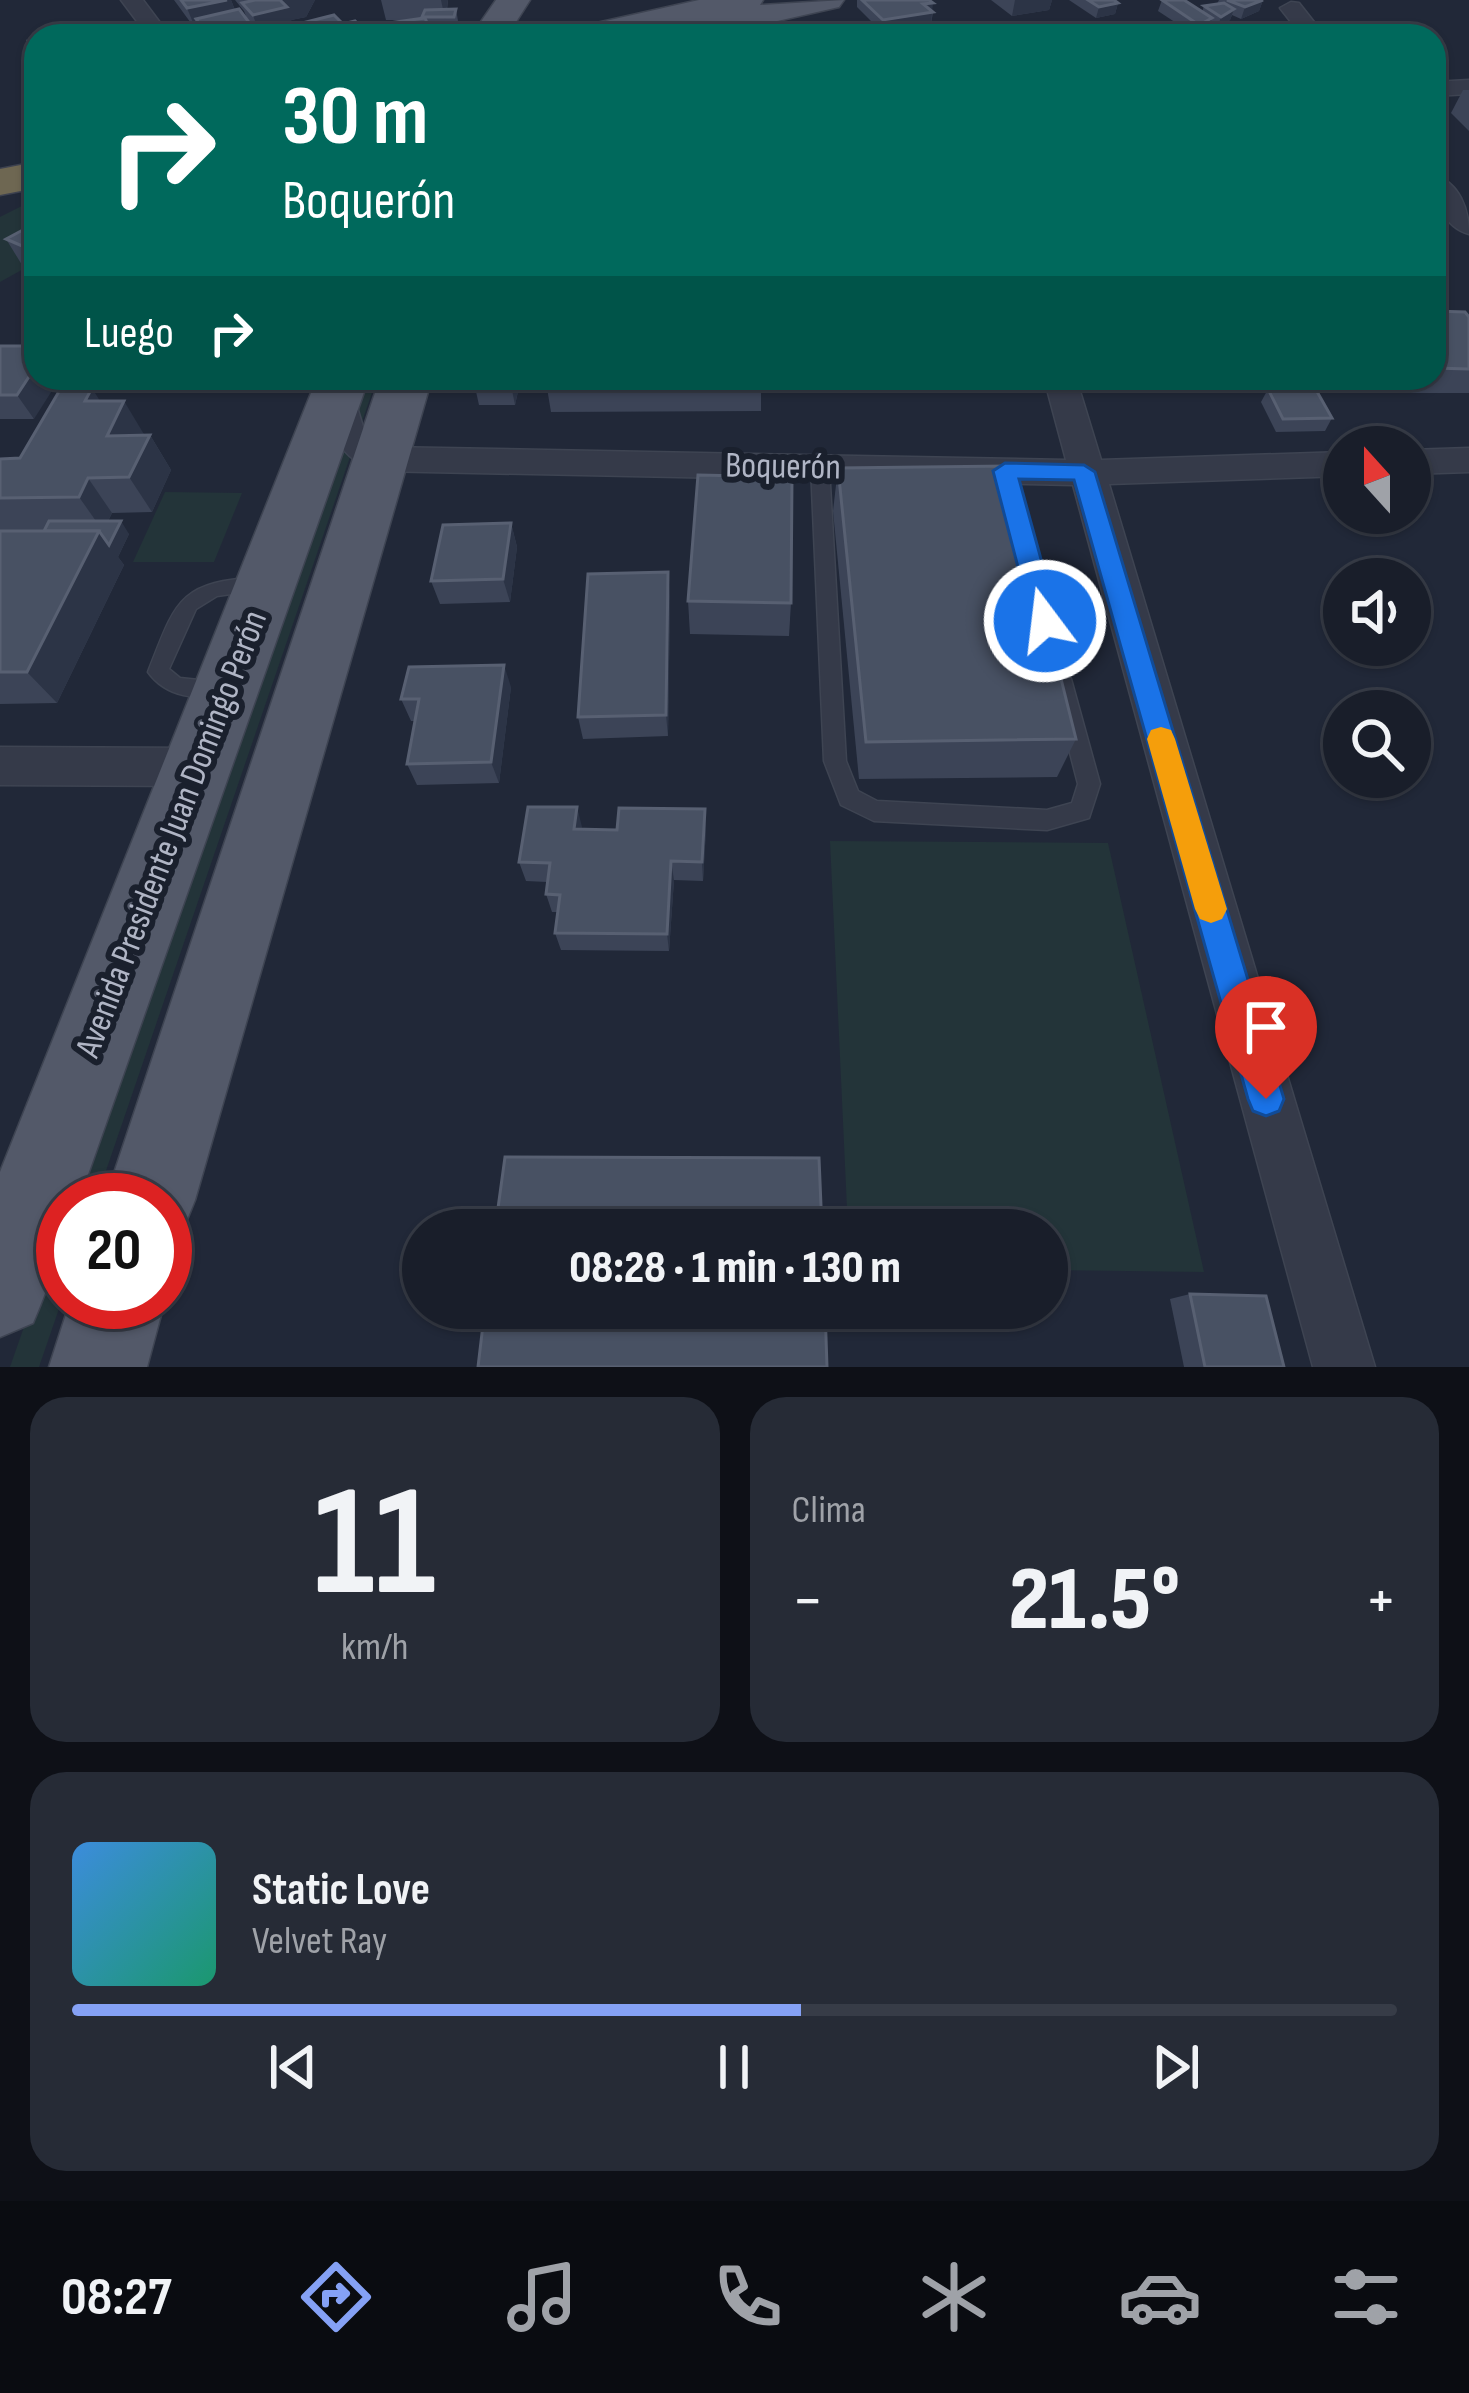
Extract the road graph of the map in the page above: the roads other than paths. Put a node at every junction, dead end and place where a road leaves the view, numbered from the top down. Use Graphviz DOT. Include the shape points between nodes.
graph roads {
  1 [pos="746,0"];
  2 [pos="827,0"];
  3 [pos="553,7"];
  4 [pos="1291,8"];
  5 [pos="662,20"];
  6 [pos="1304,24"];
  7 [pos="1446,198"];
  8 [pos="1469,226"];
  9 [pos="359,390"];
  10 [pos="363,390"];
  11 [pos="1063,390"];
  12 [pos="378,459"];
  13 [pos="1469,460"];
  14 [pos="1431,461"];
  15 [pos="1323,465"];
  16 [pos="820,467"];
  17 [pos="1084,472"];
  18 [pos="1053,652"];
  19 [pos="0,766"];
  20 [pos="196,767"];
  21 [pos="158,1173"];
  22 [pos="0,1290"];
  23 [pos="110,1329"];
  24 [pos="98,1367"];
  25 [pos="1344,1367"];
  1 -- 5 [label="main road"];
  2 -- 5 [label="main road"];
  3 -- 5 [label="main road" via="585,22"];
  4 -- 6 [label="street"];
  7 -- 8 [label="street"];
  9 -- 20 [label="main road, Avenida Presidente Juan Domingo Perón" via="267,584"];
  10 -- 12 [label="main road, Avenida Presidente Juan Domingo Perón"];
  11 -- 17 [label="street"];
  12 -- 16 [label="street, Boquerón"];
  12 -- 21 [label="main road, Avenida Presidente Juan Domingo Perón"];
  13 -- 14 [label="street"];
  15 -- 17 [label="street, Boquerón"];
  16 -- 17 [label="street, Boquerón" via="1008,485"];
  16 -- 18 [label="lane" via="836,761 849,798 874,811 1047,820 1081,811 1090,784"];
  17 -- 25 [label="street"];
  19 -- 20 [label="street"];
  20 -- 22 [label="main road, Avenida Presidente Juan Domingo Perón"];
  23 -- 24 [label="main road"];
}
